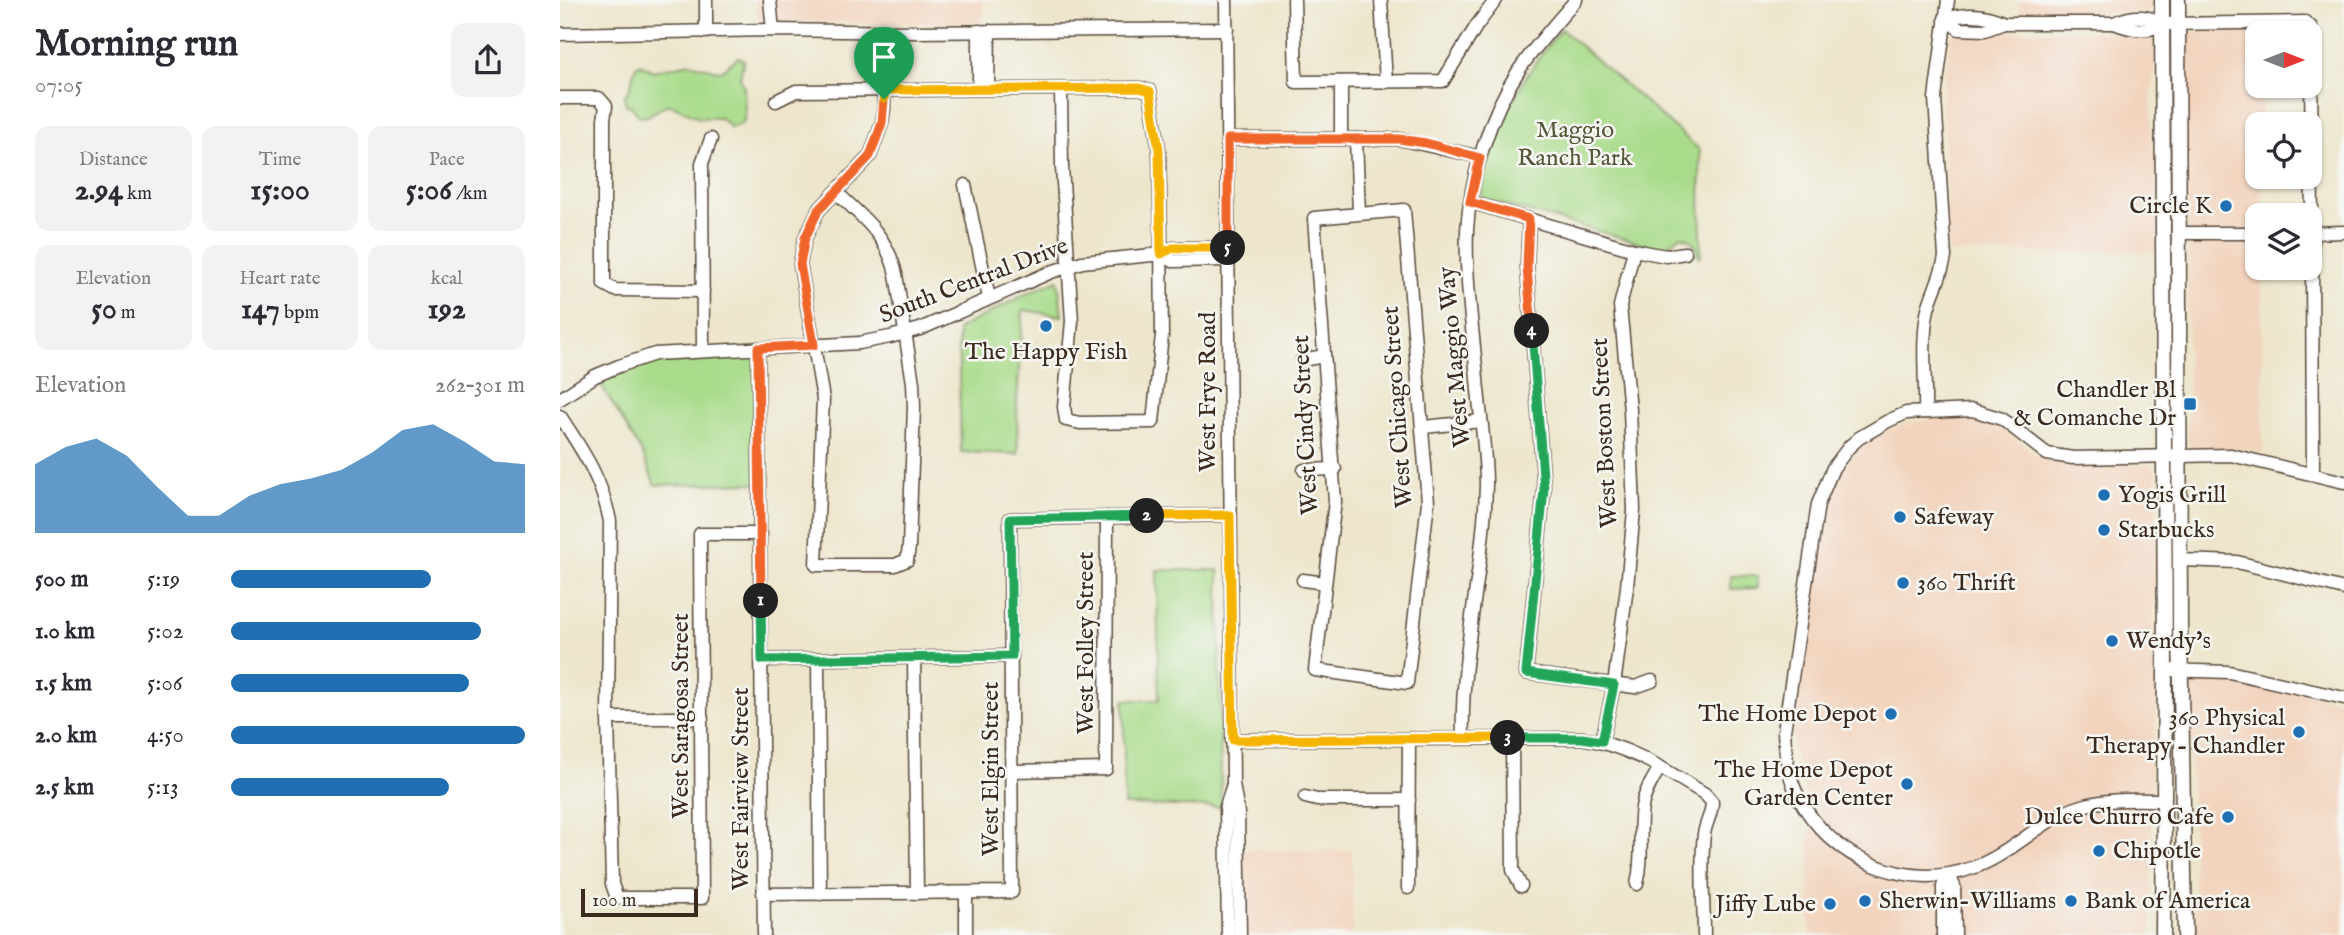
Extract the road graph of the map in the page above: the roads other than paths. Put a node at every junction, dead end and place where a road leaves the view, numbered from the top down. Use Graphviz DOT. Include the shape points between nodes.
graph roads {
  1 [pos="706,0"];
  2 [pos="770,0"];
  3 [pos="1226,0"];
  4 [pos="1294,0"];
  5 [pos="1381,0"];
  6 [pos="1496,0"];
  7 [pos="1576,0"];
  8 [pos="1948,0"];
  9 [pos="2162,0"];
  10 [pos="2178,0"];
  11 [pos="1945,19"];
  12 [pos="2170,24"];
  13 [pos="1227,29"];
  14 [pos="773,30"];
  15 [pos="984,31"];
  16 [pos="706,33"];
  17 [pos="560,34"];
  18 [pos="1341,82"];
  19 [pos="1385,82"];
  20 [pos="984,89"];
  21 [pos="1061,89"];
  22 [pos="884,90"];
  23 [pos="560,98"];
  24 [pos="776,100"];
  25 [pos="1341,138"];
  26 [pos="711,139"];
  27 [pos="1228,139"];
  28 [pos="1356,139"];
  29 [pos="1480,158"];
  30 [pos="965,185"];
  31 [pos="837,193"];
  32 [pos="1470,202"];
  33 [pos="2312,203"];
  34 [pos="1359,213"];
  35 [pos="1529,219"];
  36 [pos="2344,232"];
  37 [pos="2180,233"];
  38 [pos="2245,233"];
  39 [pos="2322,233"];
  40 [pos="1634,250"];
  41 [pos="1685,253"];
  42 [pos="1161,254"];
  43 [pos="1229,254"];
  44 [pos="1069,266"];
  45 [pos="2312,280"];
  46 [pos="703,291"];
  47 [pos="989,298"];
  48 [pos="905,334"];
  49 [pos="814,345"];
  50 [pos="758,348"];
  51 [pos="703,351"];
  52 [pos="1324,356"];
  53 [pos="1302,360"];
  54 [pos="560,399"];
  55 [pos="1925,412"];
  56 [pos="560,416"];
  57 [pos="1481,421"];
  58 [pos="1424,427"];
  59 [pos="2171,456"];
  60 [pos="1335,469"];
  61 [pos="1304,470"];
  62 [pos="2313,474"];
  63 [pos="2344,482"];
  64 [pos="1230,515"];
  65 [pos="1107,517"];
  66 [pos="761,534"];
  67 [pos="2180,560"];
  68 [pos="1303,580"];
  69 [pos="1325,583"];
  70 [pos="2344,589"];
  71 [pos="1012,656"];
  72 [pos="914,657"];
  73 [pos="818,659"];
  74 [pos="762,660"];
  75 [pos="1315,670"];
  76 [pos="2165,670"];
  77 [pos="2181,670"];
  78 [pos="1652,681"];
  79 [pos="1614,685"];
  80 [pos="2344,698"];
  81 [pos="608,718"];
  82 [pos="702,718"];
  83 [pos="1512,737"];
  84 [pos="1463,738"];
  85 [pos="1409,739"];
  86 [pos="1233,740"];
  87 [pos="1602,741"];
  88 [pos="1660,767"];
  89 [pos="1012,771"];
  90 [pos="1233,784"];
  91 [pos="1305,797"];
  92 [pos="1409,800"];
  93 [pos="2164,800"];
  94 [pos="1949,875"];
  95 [pos="1637,884"];
  96 [pos="1521,886"];
  97 [pos="1408,888"];
  98 [pos="917,893"];
  99 [pos="763,894"];
  100 [pos="820,894"];
  101 [pos="966,894"];
  102 [pos="764,935"];
  103 [pos="966,935"];
  104 [pos="1228,935"];
  105 [pos="1240,935"];
  106 [pos="1704,935"];
  107 [pos="1942,935"];
  108 [pos="1955,935"];
  109 [pos="2163,935"];
  110 [pos="2185,935"];
  1 -- 16 [label="street"];
  2 -- 14 [label="street"];
  3 -- 13 [label="street, West Frye Road"];
  4 -- 18 [label="street" via="1296,82"];
  5 -- 19 [label="street"];
  6 -- 19 [label="street" via="1443,81"];
  7 -- 29 [label="street, West Maggio Way" via="1518,72"];
  8 -- 11 [label="street"];
  9 -- 12 [label="main road"];
  10 -- 12 [label="main road"];
  11 -- 12 [label="street" via="1962,14 2004,23 2114,23 2151,30"];
  11 -- 55 [label="street" via="1935,98 1945,257 1926,325"];
  12 -- 33 [label="street" via="2305,22 2311,27"];
  12 -- 37 [label="main road"];
  12 -- 59 [label="main road"];
  13 -- 15 [label="street"];
  13 -- 27 [label="street, West Frye Road"];
  14 -- 15 [label="street"];
  14 -- 16 [label="street"];
  15 -- 20 [label="street"];
  16 -- 17 [label="street"];
  18 -- 19 [label="street"];
  18 -- 25 [label="street"];
  20 -- 21 [label="street"];
  20 -- 22 [label="street"];
  21 -- 42 [label="street" via="1150,91 1159,150"];
  21 -- 44 [label="street"];
  22 -- 24 [label="street" via="796,91"];
  22 -- 31 [label="street" via="882,123 870,156"];
  23 -- 46 [label="street" via="599,98 606,106 604,284 615,290"];
  25 -- 27 [label="street"];
  25 -- 28 [label="street"];
  26 -- 46 [label="street" via="702,163"];
  27 -- 43 [label="street, West Frye Road"];
  28 -- 29 [label="street" via="1426,143"];
  28 -- 34 [label="street"];
  29 -- 32 [label="street, West Maggio Way"];
  30 -- 47 [label="street"];
  31 -- 48 [label="street" via="886,244 896,274"];
  31 -- 49 [label="street" via="814,206 800,264"];
  32 -- 35 [label="street"];
  32 -- 57 [label="street, West Maggio Way" via="1467,265"];
  34 -- 52 [label="street, West Cindy Street" via="1314,218"];
  34 -- 58 [label="street, West Chicago Street" via="1404,210"];
  35 -- 40 [label="street"];
  35 -- 79 [label="street" via="1527,267 1544,489 1526,673"];
  36 -- 39 [label="street"];
  37 -- 38 [label="street"];
  37 -- 59 [label="main road"];
  40 -- 41 [label="street" via="1666,256"];
  40 -- 79 [label="street, West Boston Street" via="1620,306 1633,510"];
  42 -- 43 [label="street, South Central Drive" via="1173,248"];
  42 -- 44 [label="street, South Central Drive"];
  42 -- 44 [label="street" via="1161,335 1153,422 1066,420 1072,321"];
  43 -- 64 [label="street, West Frye Road"];
  44 -- 47 [label="street, South Central Drive"];
  45 -- 62 [label="street"];
  46 -- 51 [label="street"];
  47 -- 48 [label="street, South Central Drive"];
  48 -- 49 [label="street, South Central Drive"];
  48 -- 49 [label="street" via="914,407 907,560 895,565 816,565 823,399"];
  49 -- 50 [label="street, South Central Drive"];
  50 -- 51 [label="street, South Central Drive"];
  50 -- 66 [label="street, West Fairview Street"];
  51 -- 54 [label="street, South Central Drive" via="655,354 619,366"];
  52 -- 53 [label="street"];
  52 -- 60 [label="street, West Cindy Street"];
  55 -- 59 [label="street" via="1973,410 1995,415 2047,454 2073,458"];
  55 -- 94 [label="street" via="1888,421 1859,438 1836,463 1824,487 1802,606 1785,747 1799,797 1831,840 1884,869 1920,877"];
  56 -- 81 [label="street" via="597,475 610,521"];
  57 -- 58 [label="street"];
  57 -- 84 [label="street, West Maggio Way" via="1485,512 1464,683"];
  58 -- 75 [label="street, West Chicago Street" via="1428,502 1407,683"];
  59 -- 62 [label="street" via="2231,455"];
  59 -- 67 [label="main road"];
  59 -- 76 [label="main road"];
  60 -- 61 [label="street"];
  60 -- 69 [label="street, West Cindy Street"];
  62 -- 63 [label="street"];
  64 -- 65 [label="street"];
  64 -- 86 [label="street, West Frye Road"];
  65 -- 71 [label="street, West Elgin Street" via="1010,519"];
  65 -- 89 [label="street, West Folley Street" via="1106,769"];
  66 -- 74 [label="street, West Fairview Street"];
  66 -- 82 [label="street, West Saragosa Street" via="701,534"];
  67 -- 70 [label="street" via="2237,562"];
  67 -- 77 [label="main road"];
  68 -- 69 [label="street"];
  69 -- 75 [label="street, West Cindy Street"];
  71 -- 72 [label="street"];
  71 -- 89 [label="street, West Elgin Street"];
  72 -- 73 [label="street"];
  72 -- 98 [label="street"];
  73 -- 74 [label="street"];
  73 -- 100 [label="street"];
  74 -- 99 [label="street, West Fairview Street"];
  76 -- 77 [label="street"];
  76 -- 93 [label="main road"];
  77 -- 80 [label="street" via="2229,671"];
  77 -- 110 [label="main road"];
  78 -- 79 [label="street" via="1635,687"];
  79 -- 87 [label="street, West Boston Street"];
  81 -- 82 [label="street"];
  81 -- 82 [label="street, West Saragosa Street" via="612,884 617,898 702,898"];
  83 -- 84 [label="street"];
  83 -- 87 [label="street"];
  83 -- 96 [label="street" via="1513,870"];
  84 -- 85 [label="street"];
  85 -- 86 [label="street"];
  85 -- 92 [label="street"];
  86 -- 90 [label="street, West Frye Road"];
  87 -- 88 [label="street"];
  88 -- 95 [label="street" via="1642,805 1642,865"];
  88 -- 106 [label="street" via="1712,802 1704,835"];
  89 -- 101 [label="street, West Elgin Street" via="1012,892"];
  90 -- 104 [label="street, West Frye Road" via="1226,807"];
  90 -- 105 [label="street, West Frye Road" via="1238,813"];
  91 -- 92 [label="street"];
  92 -- 97 [label="street"];
  93 -- 94 [label="street" via="2103,801 2076,807 2007,851"];
  93 -- 109 [label="main road"];
  94 -- 107 [label="street" via="1942,886"];
  94 -- 108 [label="street" via="1954,886"];
  98 -- 100 [label="street"];
  98 -- 101 [label="street"];
  99 -- 100 [label="street"];
  99 -- 102 [label="street, West Fairview Street"];
  101 -- 103 [label="street"];
}
